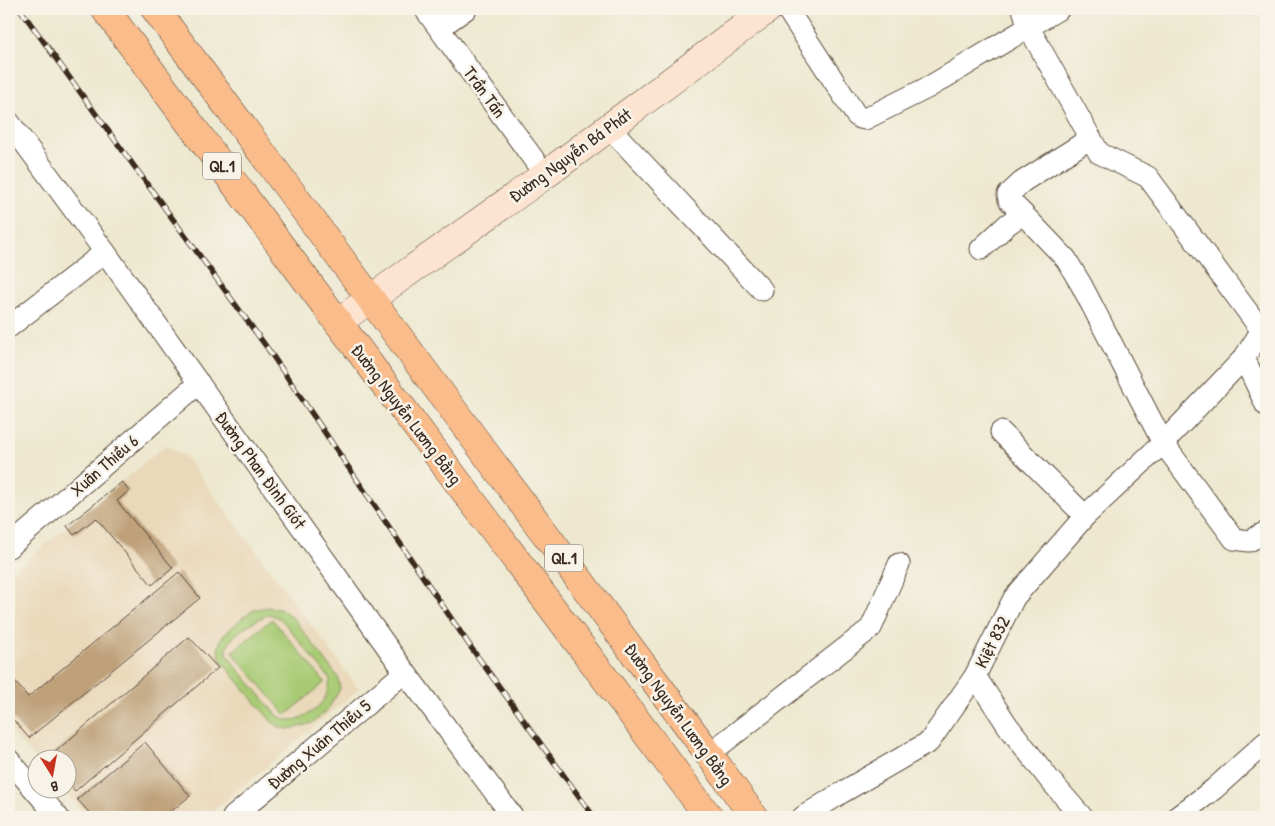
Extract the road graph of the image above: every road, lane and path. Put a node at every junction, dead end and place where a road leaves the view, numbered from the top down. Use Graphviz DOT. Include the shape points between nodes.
graph roads {
  1 [pos="106,9"];
  2 [pos="155,9"];
  3 [pos="425,9"];
  4 [pos="466,9"];
  5 [pos="768,9"];
  6 [pos="787,9"];
  7 [pos="1059,9"];
  8 [pos="1026,18"];
  9 [pos="439,28"];
  10 [pos="9,122"];
  11 [pos="609,127"];
  12 [pos="1091,138"];
  13 [pos="545,175"];
  14 [pos="1022,214"];
  15 [pos="981,249"];
  16 [pos="105,252"];
  17 [pos="762,290"];
  18 [pos="372,299"];
  19 [pos="338,322"];
  20 [pos="9,327"];
  21 [pos="1264,328"];
  22 [pos="1244,358"];
  23 [pos="199,383"];
  24 [pos="1266,405"];
  25 [pos="1001,432"];
  26 [pos="1163,443"];
  27 [pos="1085,516"];
  28 [pos="1266,532"];
  29 [pos="9,547"];
  30 [pos="899,564"];
  31 [pos="405,672"];
  32 [pos="975,676"];
  33 [pos="1266,742"];
  34 [pos="709,754"];
  35 [pos="9,760"];
  36 [pos="49,814"];
  37 [pos="504,814"];
  38 [pos="233,817"];
  39 [pos="709,817"];
  40 [pos="754,817"];
  41 [pos="803,817"];
  42 [pos="1082,817"];
  43 [pos="1177,817"];
  1 -- 19 [label="highway, Đường Nguyễn Lương Bằng / QL.1"];
  2 -- 18 [label="highway, Đường Nguyễn Lương Bằng / QL.1"];
  3 -- 9 [label="street, Trần Tấn"];
  4 -- 9 [label="street"];
  5 -- 11 [label="street, Đường Nguyễn Bá Phát"];
  6 -- 8 [label="street" via="856,115 865,119 929,87"];
  7 -- 8 [label="street"];
  8 -- 12 [label="street"];
  9 -- 13 [label="street, Trần Tấn"];
  10 -- 16 [label="street, Đường Phan Đình Giót"];
  11 -- 13 [label="street, Đường Nguyễn Bá Phát"];
  11 -- 17 [label="street"];
  12 -- 14 [label="street" via="1022,182 1008,195"];
  12 -- 21 [label="street" via="1099,153 1148,177"];
  13 -- 18 [label="street, Đường Nguyễn Bá Phát"];
  14 -- 15 [label="street"];
  14 -- 26 [label="street" via="1066,259"];
  16 -- 20 [label="street"];
  16 -- 23 [label="street, Đường Phan Đình Giót"];
  18 -- 19 [label="street, Đường Nguyễn Bá Phát"];
  18 -- 34 [label="highway, Đường Nguyễn Lương Bằng / QL.1"];
  19 -- 39 [label="highway, Đường Nguyễn Lương Bằng / QL.1"];
  21 -- 22 [label="street, Kiệt 832"];
  22 -- 24 [label="street"];
  22 -- 26 [label="street, Kiệt 832"];
  23 -- 29 [label="street, Xuân Thiều 6"];
  23 -- 31 [label="street, Đường Phan Đình Giót"];
  25 -- 27 [label="street"];
  26 -- 27 [label="street, Kiệt 832"];
  26 -- 28 [label="street" via="1234,539 1249,541"];
  27 -- 32 [label="street, Kiệt 832" via="1014,598"];
  30 -- 34 [label="street" via="871,628"];
  31 -- 37 [label="street, Đường Phan Đình Giót"];
  31 -- 38 [label="street, Đường Xuân Thiều 5"];
  32 -- 41 [label="street, Kiệt 832" via="929,742"];
  32 -- 42 [label="street" via="1008,726"];
  33 -- 43 [label="street"];
  34 -- 40 [label="highway, Đường Nguyễn Lương Bằng / QL.1"];
  35 -- 36 [label="street"];
}
